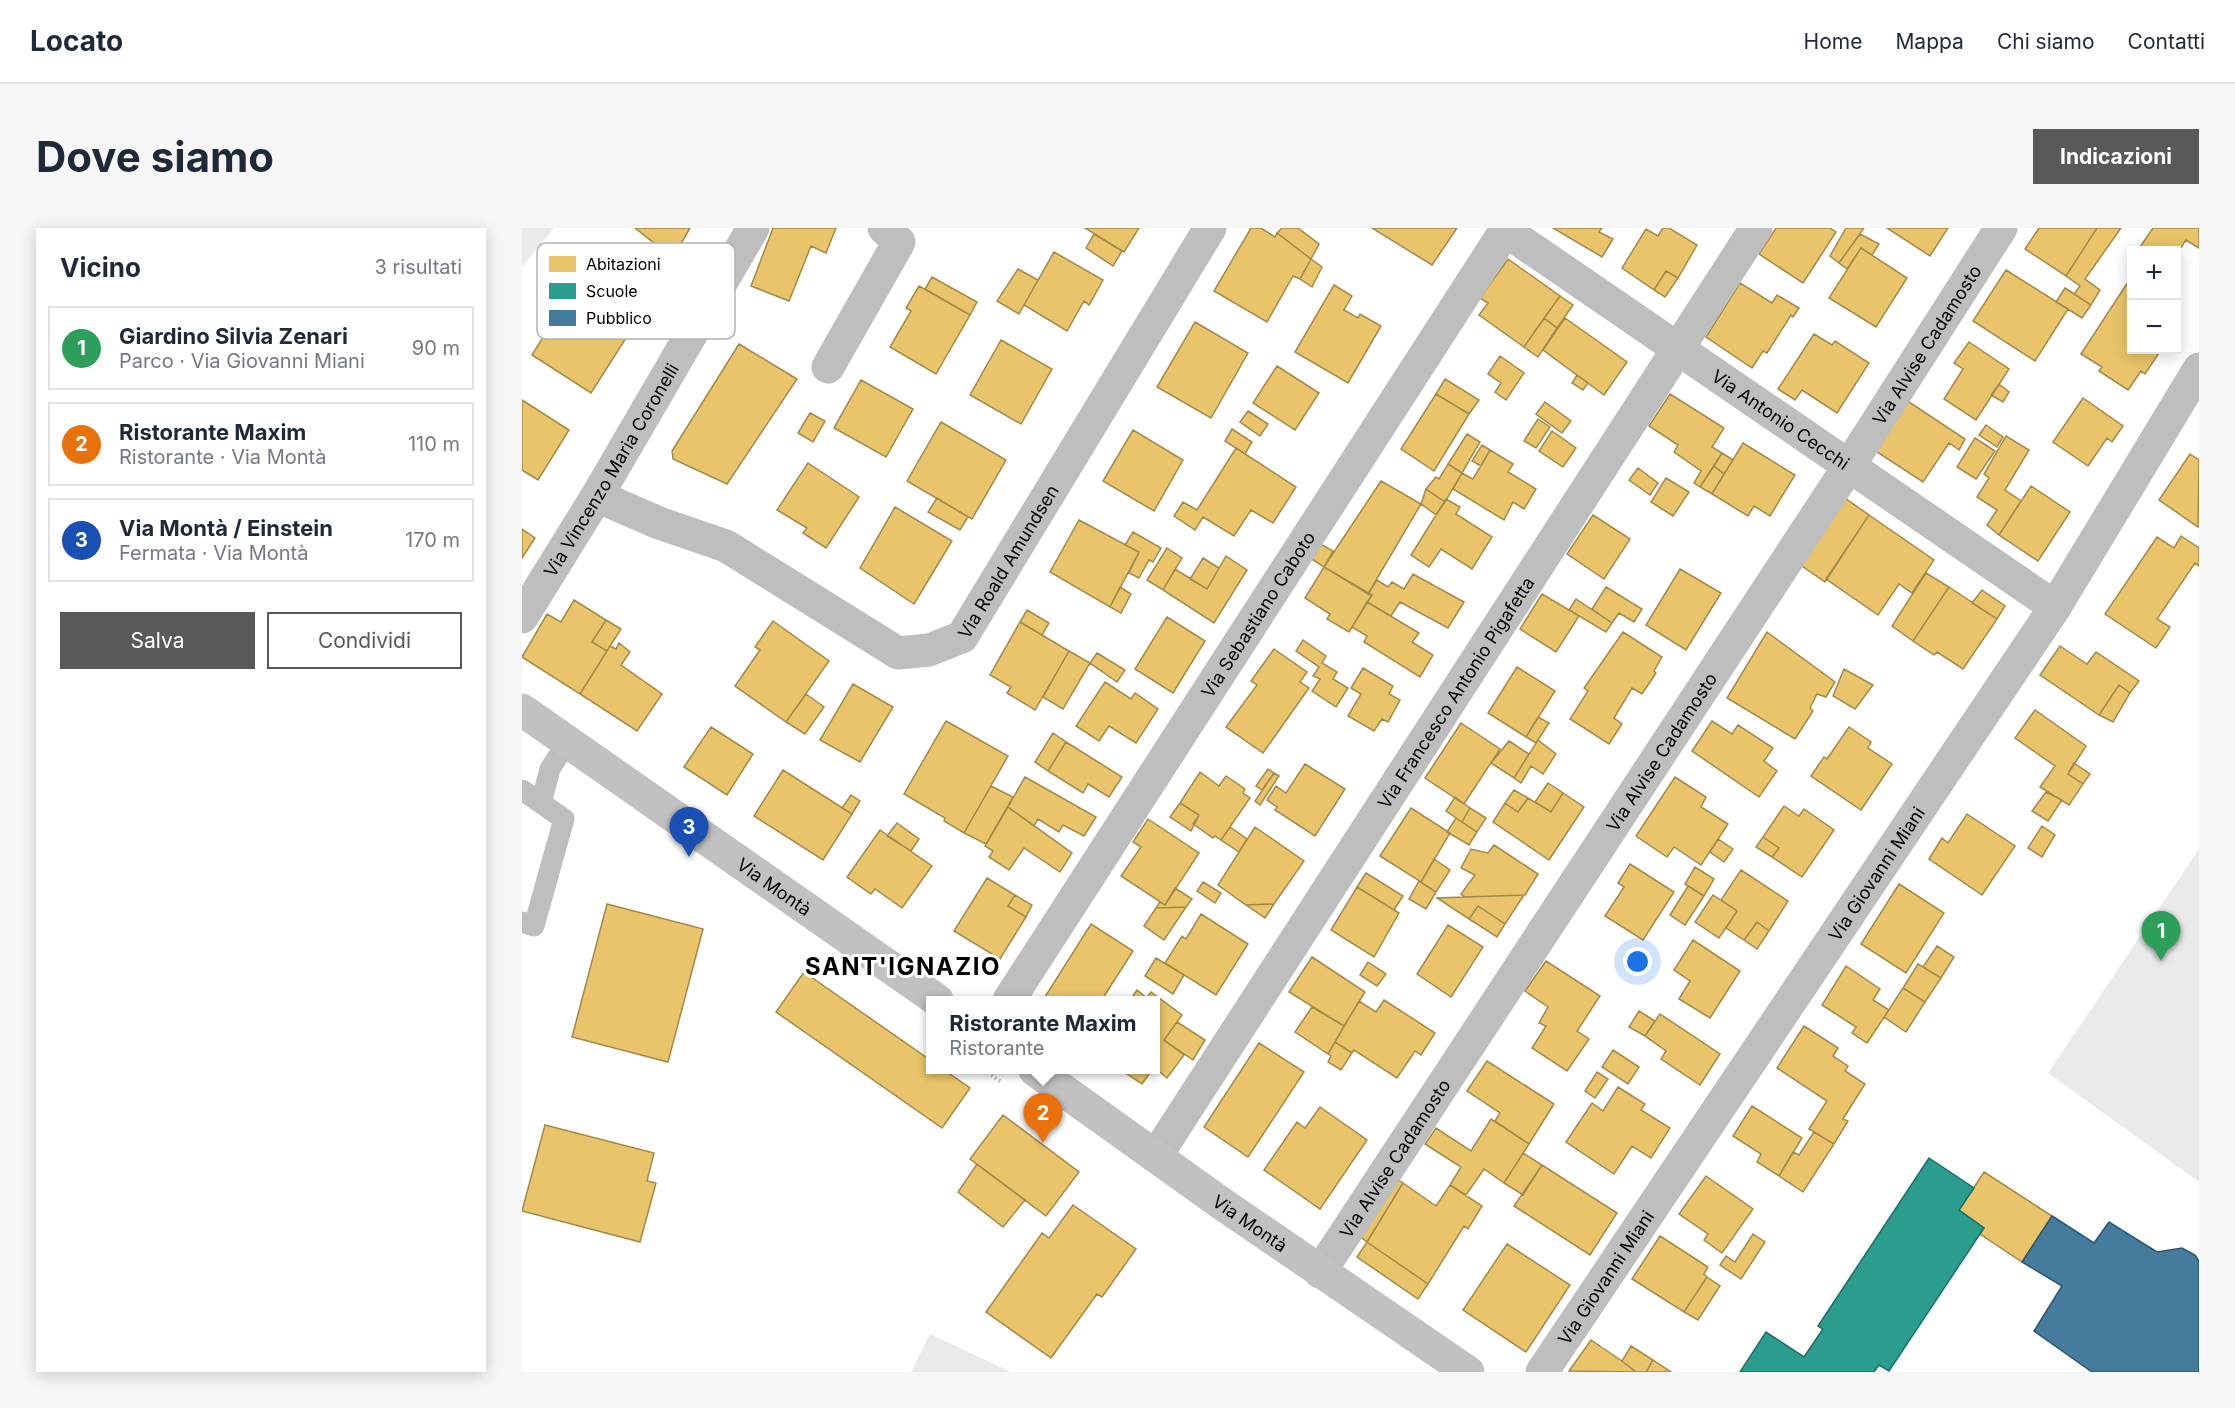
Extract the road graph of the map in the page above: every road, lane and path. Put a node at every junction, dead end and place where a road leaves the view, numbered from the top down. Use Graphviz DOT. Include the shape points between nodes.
graph roads {
  1 [pos="753,228"];
  2 [pos="884,228"];
  3 [pos="1210,228"];
  4 [pos="1756,228"];
  5 [pos="2001,228"];
  6 [pos="1506,230"];
  7 [pos="735,259"];
  8 [pos="688,339"];
  9 [pos="1678,350"];
  10 [pos="828,367"];
  11 [pos="2199,369"];
  12 [pos="1849,466"];
  13 [pos="597,496"];
  14 [pos="2055,607"];
  15 [pos="522,617"];
  16 [pos="522,710"];
  17 [pos="567,742"];
  18 [pos="522,790"];
  19 [pos="541,803"];
  20 [pos="522,922"];
  21 [pos="931,996"];
  22 [pos="1012,996"];
  23 [pos="1041,1074"];
  24 [pos="1156,1156"];
  25 [pos="1320,1272"];
  26 [pos="1468,1372"];
  27 [pos="1542,1372"];
  1 -- 7 [label="street, Via Vincenzo Maria Coronelli"];
  2 -- 10 [label="street" via="899,242"];
  3 -- 13 [label="street, Via Roald Amundsen" via="962,638 929,650 898,653 726,546"];
  4 -- 9 [label="street, Via Francesco Antonio Pigafetta"];
  5 -- 12 [label="street, Via Alvise Cadamosto"];
  6 -- 9 [label="street, Via Antonio Cecchi"];
  6 -- 22 [label="street, Via Sebastiano Caboto"];
  8 -- 13 [label="street, Via Vincenzo Maria Coronelli"];
  9 -- 12 [label="street, Via Antonio Cecchi"];
  9 -- 24 [label="street, Via Francesco Antonio Pigafetta"];
  11 -- 14 [label="street, Via Giovanni Miani"];
  12 -- 14 [label="street, Via Antonio Cecchi"];
  12 -- 25 [label="street, Via Alvise Cadamosto"];
  13 -- 15 [label="street, Via Vincenzo Maria Coronelli"];
  14 -- 27 [label="street, Via Giovanni Miani"];
  16 -- 17 [label="main road, Via Montà"];
  17 -- 19 [label="lane" via="550,770"];
  17 -- 21 [label="main road, Via Montà"];
  18 -- 19 [label="lane"];
  19 -- 20 [label="lane" via="564,819 534,926"];
  23 -- 24 [label="main road, Via Montà"];
  24 -- 25 [label="main road, Via Montà"];
  25 -- 26 [label="main road, Via Montà"];
}
